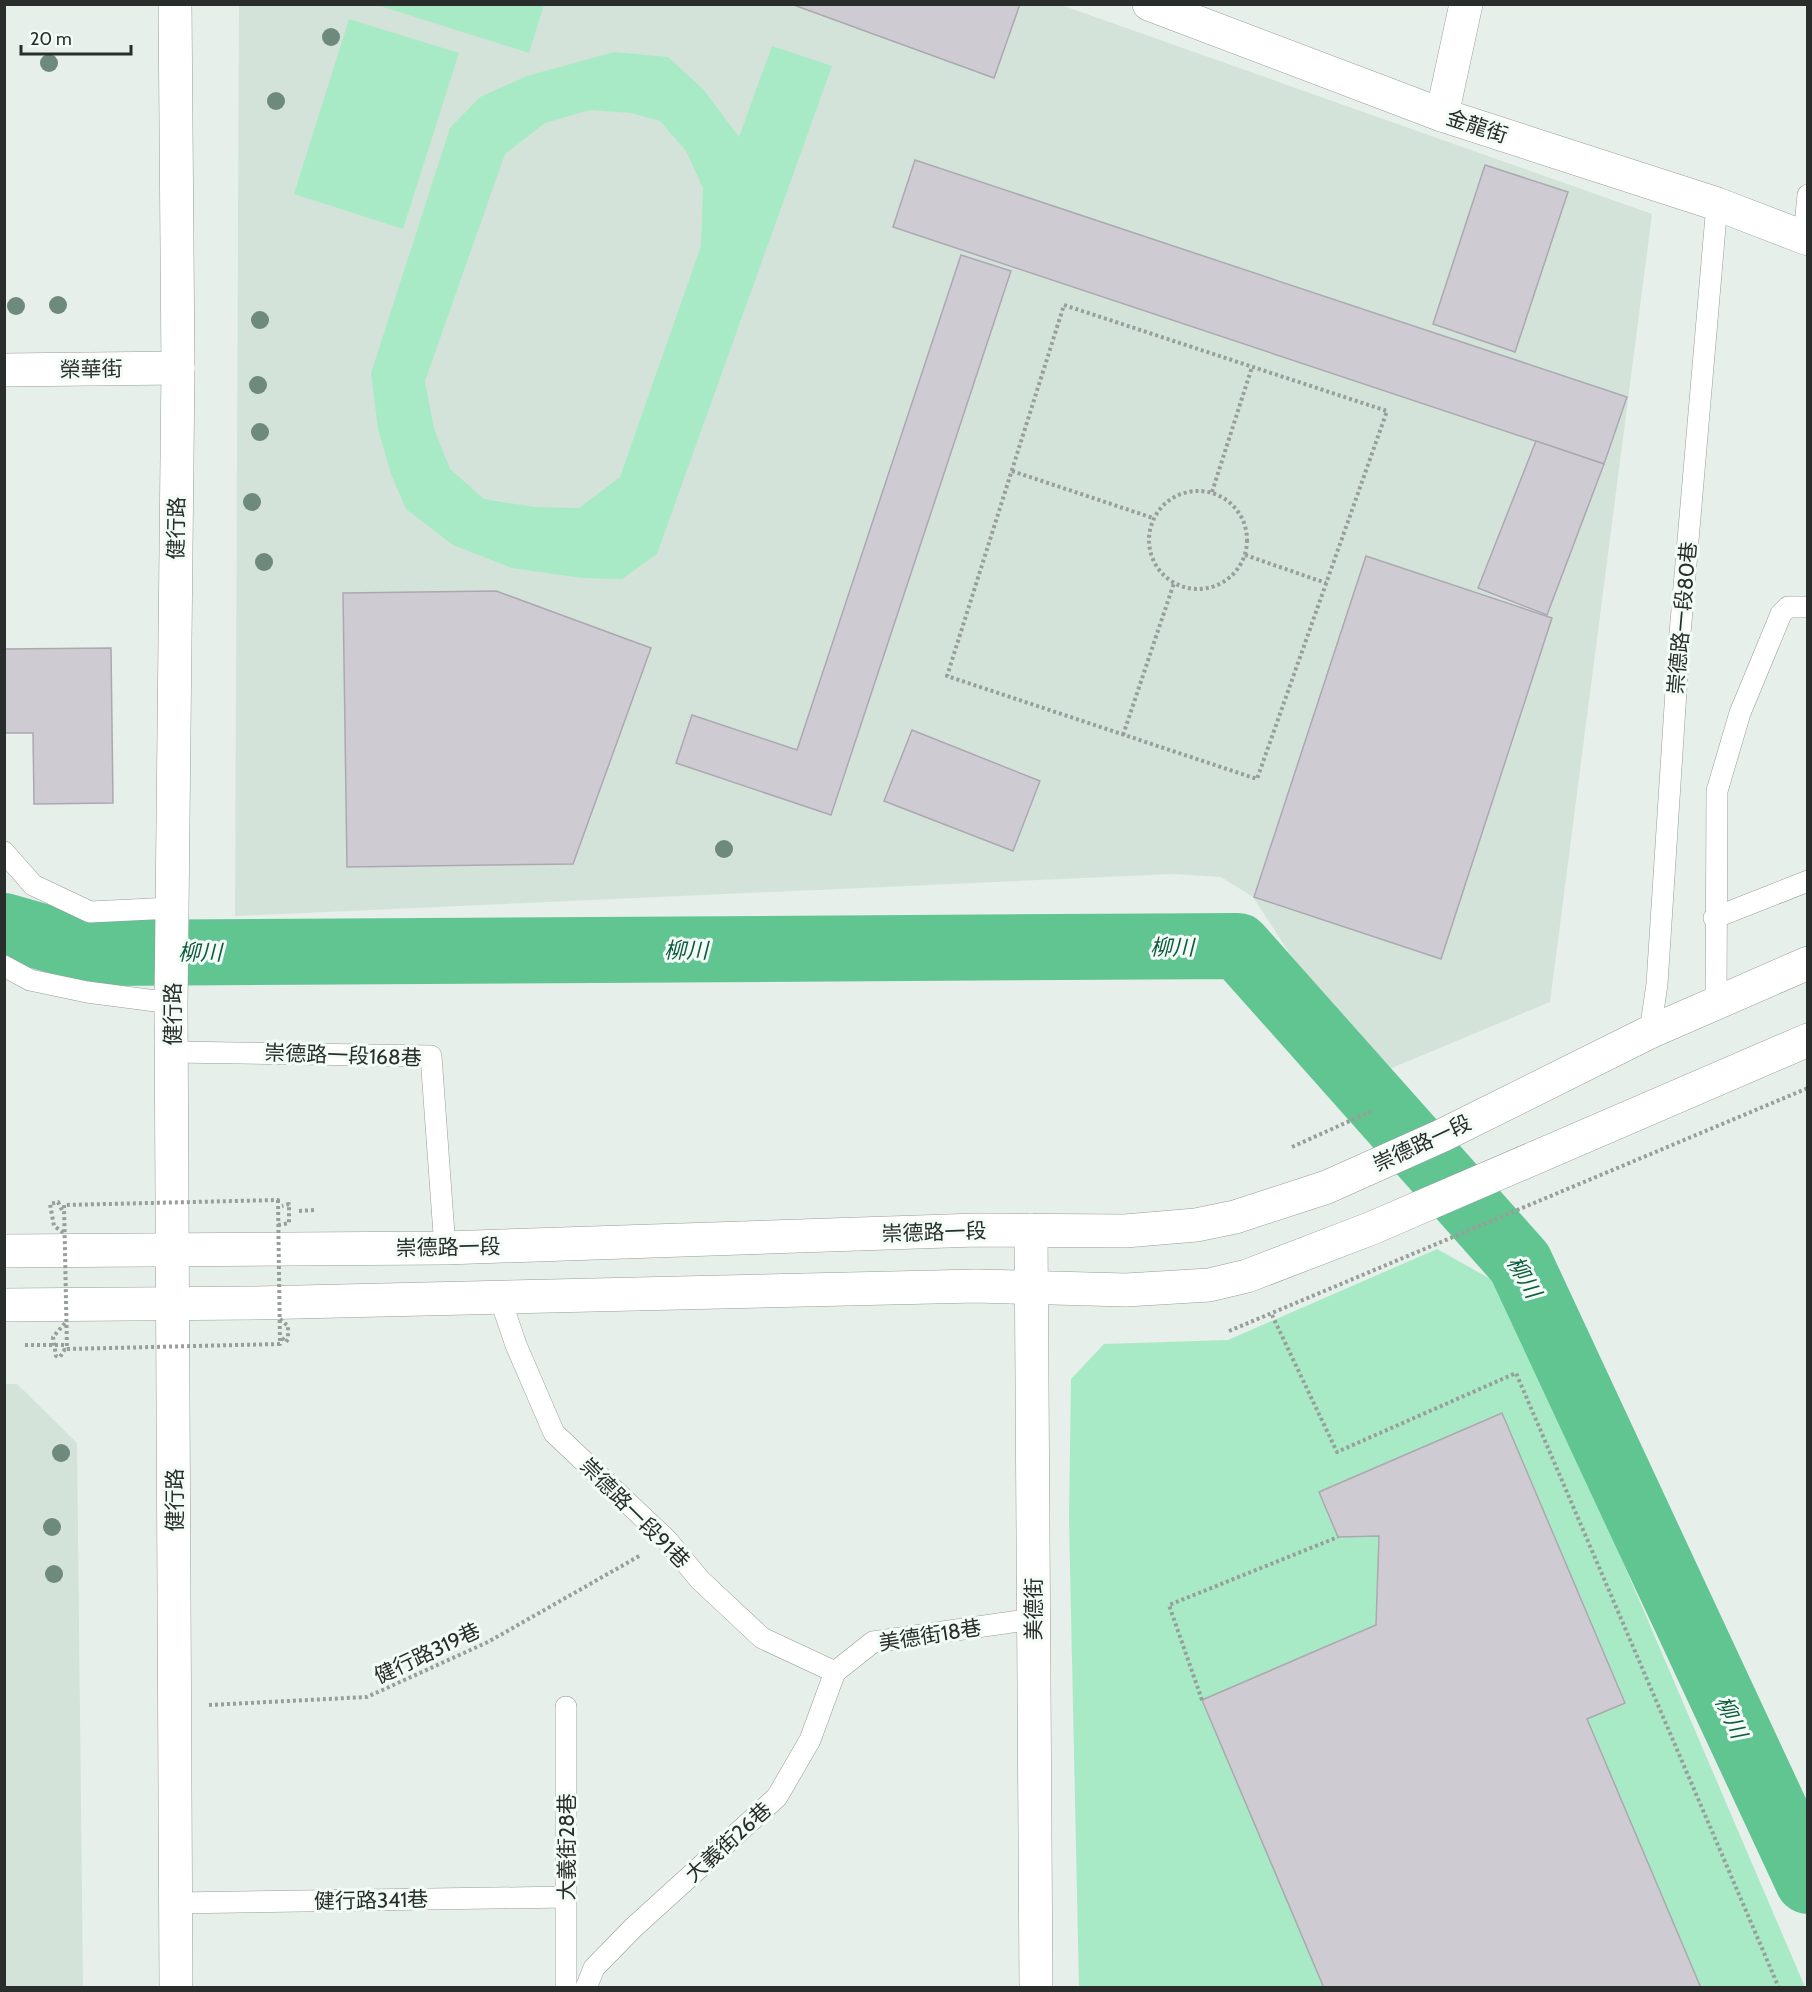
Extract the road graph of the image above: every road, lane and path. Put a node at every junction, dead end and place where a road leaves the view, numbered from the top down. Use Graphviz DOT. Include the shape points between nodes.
graph roads {
  1 [pos="175,4"];
  2 [pos="1466,4"];
  3 [pos="1152,5"];
  4 [pos="1442,115"];
  5 [pos="1808,195"];
  6 [pos="1717,204"];
  7 [pos="1806,237"];
  8 [pos="1252,367"];
  9 [pos="178,368"];
  10 [pos="4,370"];
  11 [pos="1012,471"];
  12 [pos="1212,492"];
  13 [pos="1153,518"];
  14 [pos="1245,555"];
  15 [pos="1173,583"];
  16 [pos="1326,583"];
  17 [pos="1808,607"];
  18 [pos="1123,735"];
  19 [pos="4,852"];
  20 [pos="1808,880"];
  21 [pos="172,915"];
  22 [pos="1714,918"];
  23 [pos="1808,963"];
  24 [pos="4,966"];
  25 [pos="172,993"];
  26 [pos="1716,1002"];
  27 [pos="1650,1032"];
  28 [pos="1808,1040"];
  29 [pos="172,1052"];
  30 [pos="1808,1088"];
  31 [pos="1374,1110"];
  32 [pos="1292,1147"];
  33 [pos="62,1210"];
  34 [pos="314,1210"];
  35 [pos="278,1225"];
  36 [pos="1031,1230"];
  37 [pos="65,1233"];
  38 [pos="445,1248"];
  39 [pos="4,1251"];
  40 [pos="172,1252"];
  41 [pos="1031,1286"];
  42 [pos="500,1298"];
  43 [pos="173,1304"];
  44 [pos="4,1305"];
  45 [pos="1272,1315"];
  46 [pos="279,1319"];
  47 [pos="66,1322"];
  48 [pos="1229,1332"];
  49 [pos="281,1337"];
  50 [pos="25,1345"];
  51 [pos="1338,1537"];
  52 [pos="667,1540"];
  53 [pos="1033,1619"];
  54 [pos="835,1672"];
  55 [pos="1202,1700"];
  56 [pos="175,1706"];
  57 [pos="566,1707"];
  58 [pos="566,1897"];
  59 [pos="176,1903"];
  60 [pos="176,1988"];
  61 [pos="566,1988"];
  62 [pos="586,1988"];
  63 [pos="1036,1988"];
  64 [pos="1779,1988"];
  1 -- 9 [label="main road, 健行路"];
  2 -- 4 [label="main road"];
  3 -- 4 [label="main road, 金龍街"];
  4 -- 6 [label="main road, 金龍街"];
  5 -- 7 [label="lane"];
  6 -- 7 [label="main road, 金龍街"];
  6 -- 27 [label="lane, 崇德路一段80巷" via="1679,645 1657,984"];
  8 -- 11 [label="path" via="1064,305"];
  8 -- 12 [label="path"];
  8 -- 16 [label="path" via="1387,411"];
  9 -- 10 [label="main road, 榮華街"];
  9 -- 21 [label="main road, 健行路"];
  11 -- 13 [label="path"];
  11 -- 18 [label="path" via="947,676"];
  12 -- 13 [label="path" via="1184,492 1166,502"];
  12 -- 14 [label="path" via="1237,510 1247,539"];
  13 -- 15 [label="path" via="1149,548 1153,562"];
  14 -- 15 [label="path" via="1238,568 1216,586 1202,590"];
  14 -- 16 [label="path"];
  15 -- 18 [label="path"];
  16 -- 18 [label="path" via="1257,778"];
  17 -- 22 [label="lane" via="1788,607 1781,614 1740,713 1717,791"];
  19 -- 21 [label="lane" via="33,885 90,912"];
  20 -- 22 [label="lane"];
  21 -- 25 [label="main road, 健行路"];
  22 -- 26 [label="lane"];
  23 -- 26 [label="main road, 崇德路一段"];
  24 -- 25 [label="lane" via="30,980 87,992"];
  25 -- 29 [label="main road, 健行路"];
  26 -- 27 [label="main road, 崇德路一段"];
  27 -- 36 [label="main road, 崇德路一段" via="1441,1136 1326,1187 1234,1217 1196,1225 1125,1230"];
  28 -- 41 [label="main road" via="1490,1180 1247,1276 1209,1286 1126,1290"];
  29 -- 38 [label="lane, 崇德路一段168巷" via="431,1056"];
  29 -- 40 [label="main road, 健行路"];
  30 -- 45 [label="path"];
  31 -- 32 [label="path"];
  33 -- 37 [label="path, bridge" via="58,1202 50,1204 54,1226"];
  34 -- 35 [label="path, bridge" via="293,1211 285,1211 283,1211 283,1204 289,1204 289,1214 289,1223"];
  35 -- 37 [label="path, bridge" via="278,1200 64,1205"];
  35 -- 46 [label="path, bridge"];
  36 -- 38 [label="main road, 崇德路一段"];
  36 -- 41 [label="main road, 美德街"];
  37 -- 47 [label="path, bridge"];
  38 -- 40 [label="main road, 崇德路一段"];
  39 -- 40 [label="main road, 崇德路一段"];
  40 -- 43 [label="main road, 健行路"];
  41 -- 42 [label="main road"];
  41 -- 53 [label="main road, 美德街"];
  42 -- 43 [label="main road"];
  42 -- 52 [label="lane, 崇德路一段91巷" via="554,1433"];
  43 -- 44 [label="main road"];
  43 -- 56 [label="main road, 健行路"];
  45 -- 48 [label="path"];
  45 -- 64 [label="path" via="1337,1452 1516,1373"];
  46 -- 47 [label="path, bridge" via="280,1344 67,1349"];
  46 -- 49 [label="path, bridge" via="288,1326 288,1339 283,1341"];
  47 -- 50 [label="path, bridge" via="53,1338 53,1349 54,1353 60,1357 64,1345 54,1345 45,1345 35,1345"];
  51 -- 55 [label="path" via="1169,1605"];
  52 -- 54 [label="lane, 崇德路一段91巷" via="700,1580 762,1638"];
  52 -- 56 [label="path, 健行路319巷" via="488,1642 368,1697"];
  53 -- 54 [label="lane, 美德街18巷" via="873,1642"];
  53 -- 63 [label="main road, 美德街"];
  54 -- 62 [label="lane, 大義街26巷" via="810,1740 777,1797 633,1928 594,1968"];
  56 -- 59 [label="main road, 健行路"];
  57 -- 58 [label="lane, 大義街28巷"];
  58 -- 59 [label="lane, 健行路341巷"];
  58 -- 61 [label="lane, 大義街28巷"];
  59 -- 60 [label="main road, 健行路"];
}
